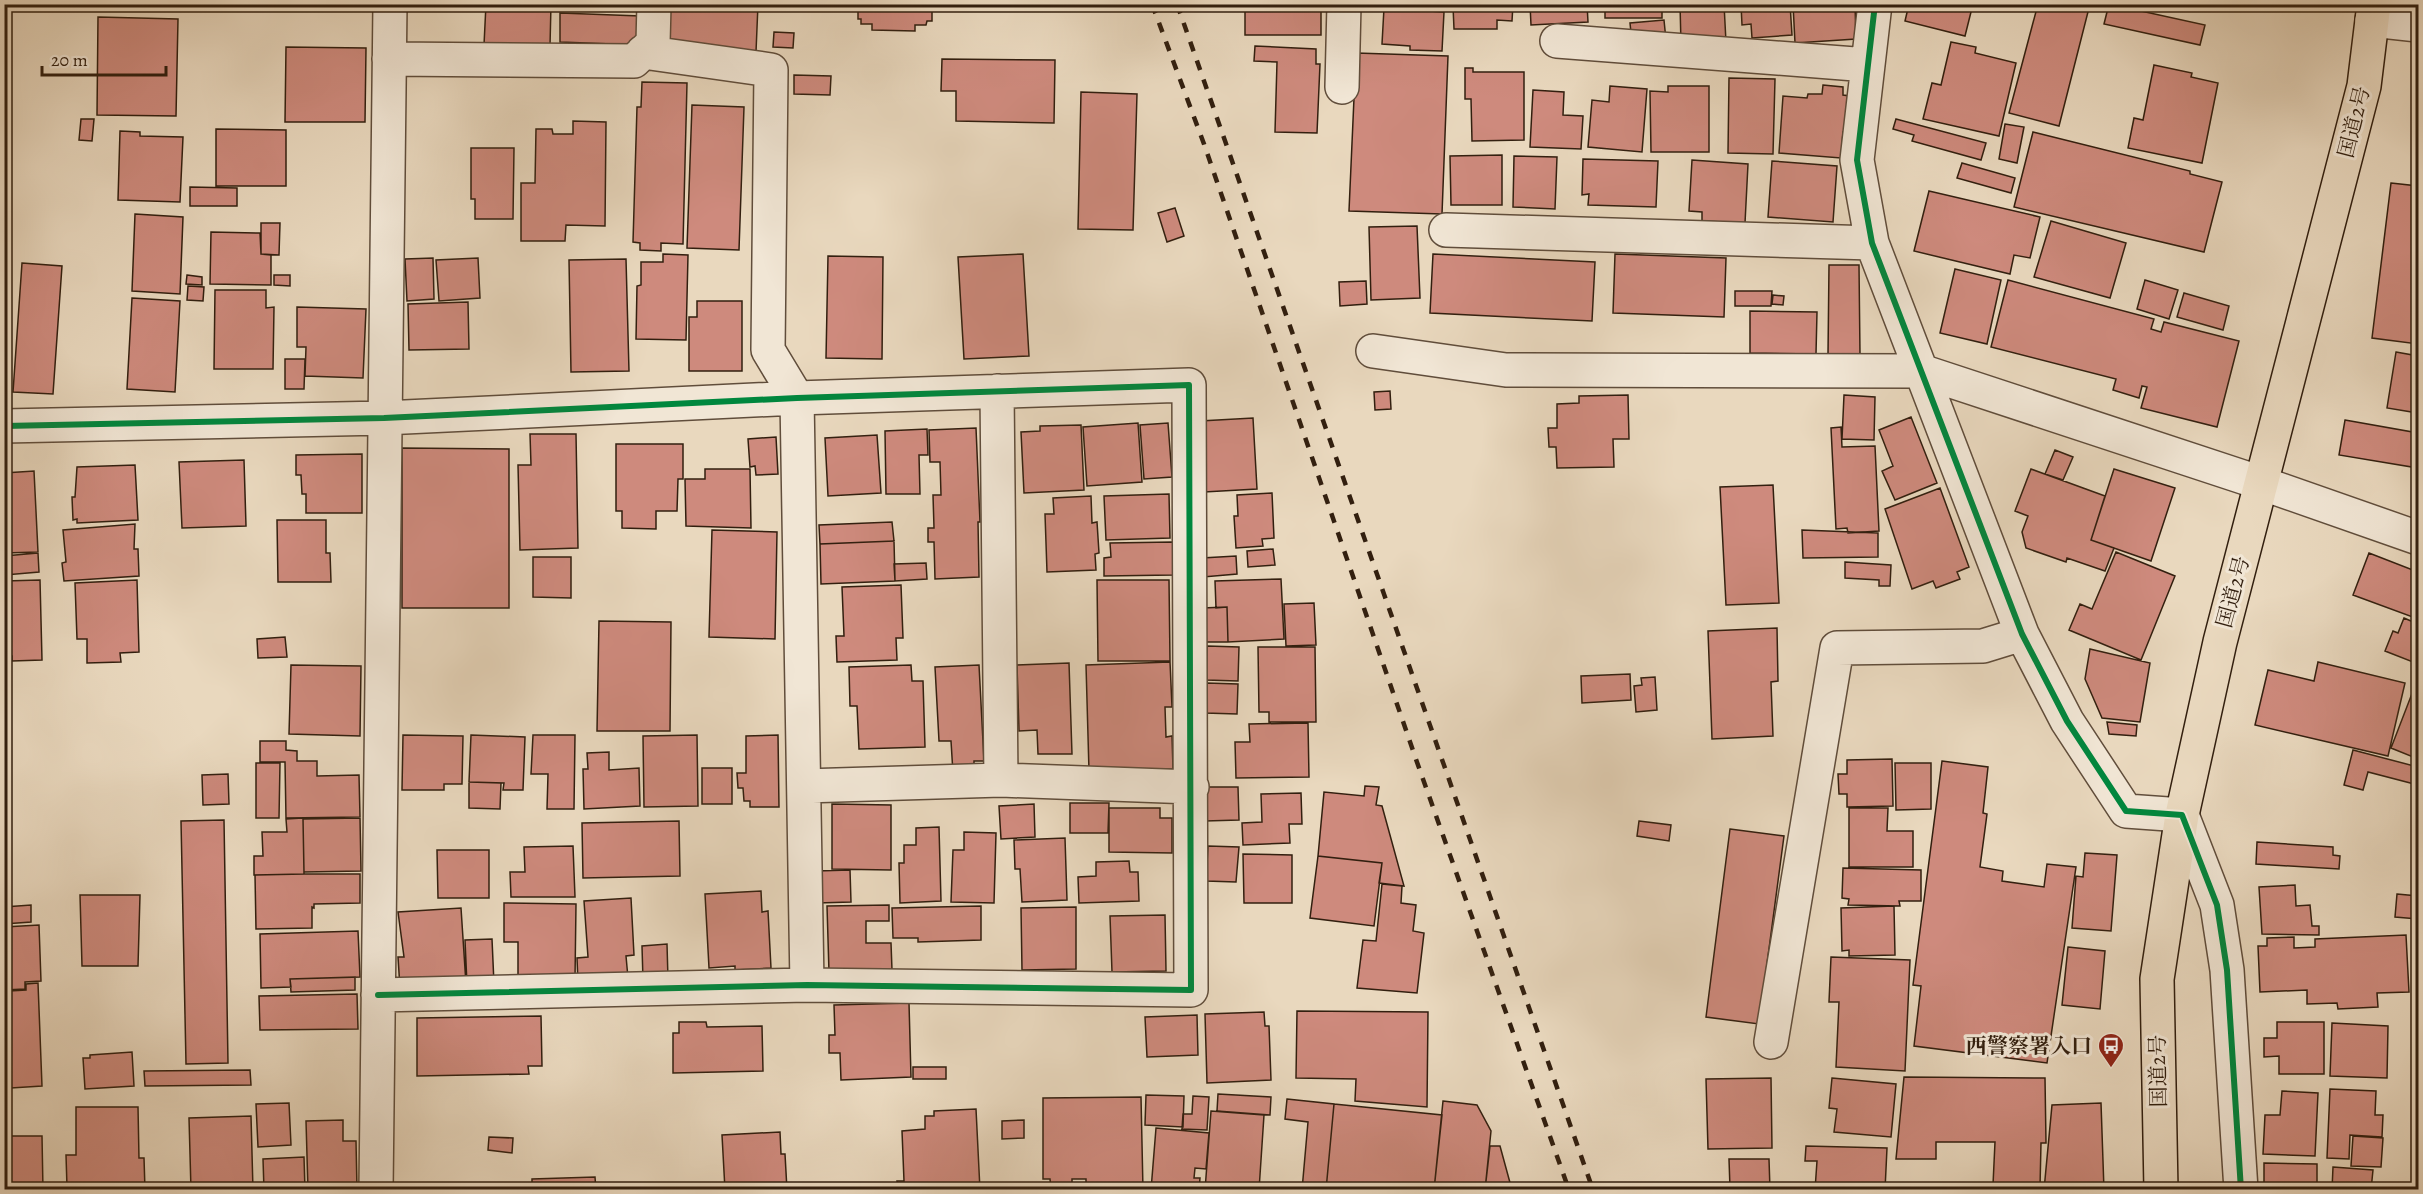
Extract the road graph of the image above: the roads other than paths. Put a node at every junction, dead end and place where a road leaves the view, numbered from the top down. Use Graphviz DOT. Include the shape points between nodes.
graph roads {
  1 [pos="390,4"];
  2 [pos="654,4"];
  3 [pos="1344,4"];
  4 [pos="1875,4"];
  5 [pos="2373,12"];
  6 [pos="2418,26"];
  7 [pos="1557,41"];
  8 [pos="643,52"];
  9 [pos="389,59"];
  10 [pos="1868,65"];
  11 [pos="1342,87"];
  12 [pos="1446,230"];
  13 [pos="1872,243"];
  14 [pos="1373,351"];
  15 [pos="1921,371"];
  16 [pos="997,391"];
  17 [pos="797,398"];
  18 [pos="384,418"];
  19 [pos="4,426"];
  20 [pos="2261,483"];
  21 [pos="2418,538"];
  22 [pos="2022,634"];
  23 [pos="1001,780"];
  24 [pos="804,786"];
  25 [pos="1192,788"];
  26 [pos="2182,815"];
  27 [pos="807,985"];
  28 [pos="378,995"];
  29 [pos="1771,1042"];
  30 [pos="376,1190"];
  31 [pos="2161,1190"];
  32 [pos="2241,1190"];
  1 -- 9 [label="street"];
  2 -- 8 [label="street" via="653,43"];
  3 -- 11 [label="street"];
  4 -- 10 [label="street"];
  5 -- 6 [label="street"];
  5 -- 20 [label="highway, 国道2号" via="2364,86"];
  7 -- 10 [label="street"];
  8 -- 9 [label="street" via="634,61"];
  8 -- 17 [label="street" via="771,70 768,350"];
  9 -- 18 [label="street"];
  10 -- 13 [label="street" via="1857,159"];
  12 -- 13 [label="street"];
  13 -- 15 [label="street"];
  14 -- 15 [label="street" via="1506,370"];
  15 -- 20 [label="street"];
  15 -- 22 [label="street"];
  16 -- 17 [label="street"];
  16 -- 23 [label="street"];
  16 -- 25 [label="street" via="1189,385"];
  17 -- 18 [label="street"];
  17 -- 24 [label="street"];
  18 -- 19 [label="street"];
  18 -- 28 [label="street"];
  20 -- 21 [label="street"];
  20 -- 26 [label="highway, 国道2号" via="2220,642"];
  22 -- 26 [label="street" via="2067,722 2126,811"];
  22 -- 29 [label="street" via="1983,646 1837,648"];
  23 -- 24 [label="street"];
  23 -- 25 [label="street"];
  24 -- 27 [label="street"];
  25 -- 27 [label="street" via="1191,990"];
  26 -- 31 [label="highway, 国道2号" via="2157,979"];
  26 -- 32 [label="street" via="2217,905 2228,970"];
  27 -- 28 [label="street"];
  28 -- 30 [label="street"];
}
